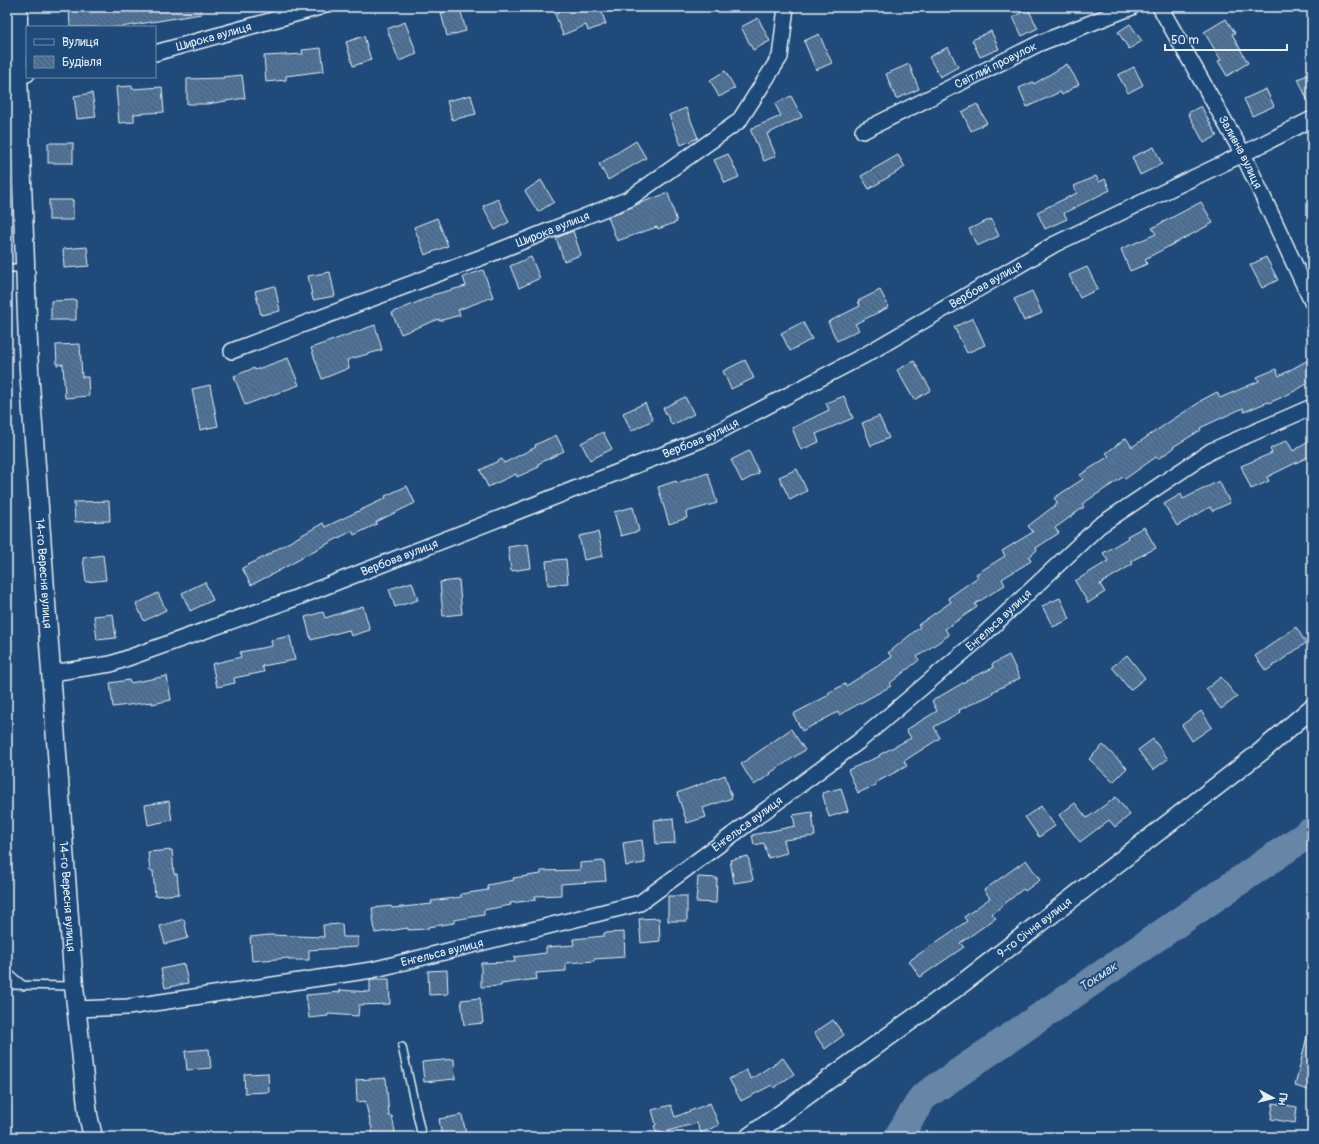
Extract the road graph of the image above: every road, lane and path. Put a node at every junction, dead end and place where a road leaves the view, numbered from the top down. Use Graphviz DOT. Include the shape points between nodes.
graph roads {
  1 [pos="18,7"];
  2 [pos="320,7"];
  3 [pos="786,7"];
  4 [pos="1132,7"];
  5 [pos="1160,7"];
  6 [pos="156,53"];
  7 [pos="17,75"];
  8 [pos="1312,120"];
  9 [pos="863,131"];
  10 [pos="1244,154"];
  11 [pos="7,268"];
  12 [pos="25,268"];
  13 [pos="1312,302"];
  14 [pos="232,351"];
  15 [pos="1312,407"];
  16 [pos="52,673"];
  17 [pos="1312,708"];
  18 [pos="7,972"];
  19 [pos="7,985"];
  20 [pos="24,986"];
  21 [pos="74,986"];
  22 [pos="76,1009"];
  23 [pos="402,1047"];
  24 [pos="93,1137"];
  25 [pos="422,1137"];
  26 [pos="749,1137"];
  1 -- 7 [label="street, 14-го Вересня вулиця"];
  2 -- 6 [label="street, Широка вулиця"];
  3 -- 14 [label="street, Широка вулиця" via="780,57 739,120 629,198"];
  4 -- 9 [label="street, Світлий провулок" via="1040,43"];
  5 -- 10 [label="street, Заливна вулиця"];
  7 -- 12 [label="street, 14-го Вересня вулиця"];
  8 -- 10 [label="street, Вербова вулиця"];
  10 -- 13 [label="street, Заливна вулиця"];
  10 -- 16 [label="street, Вербова вулиця" via="1056,244 865,354 708,437 293,599 111,664"];
  11 -- 12 [label="lane"];
  12 -- 16 [label="street, 14-го Вересня вулиця" via="29,370"];
  15 -- 22 [label="street, Енгельса вулиця" via="1210,451 1098,526 979,639 858,742 640,903 372,970 128,1007"];
  16 -- 21 [label="street, 14-го Вересня вулиця"];
  17 -- 26 [label="street, 9-го Січня вулиця" via="1262,751 964,982"];
  18 -- 20 [label="lane"];
  19 -- 20 [label="lane"];
  20 -- 21 [label="lane"];
  21 -- 22 [label="street, 14-го Вересня вулиця"];
  22 -- 24 [label="street, 14-го Вересня вулиця" via="88,1115"];
  23 -- 25 [label="lane"];
}
